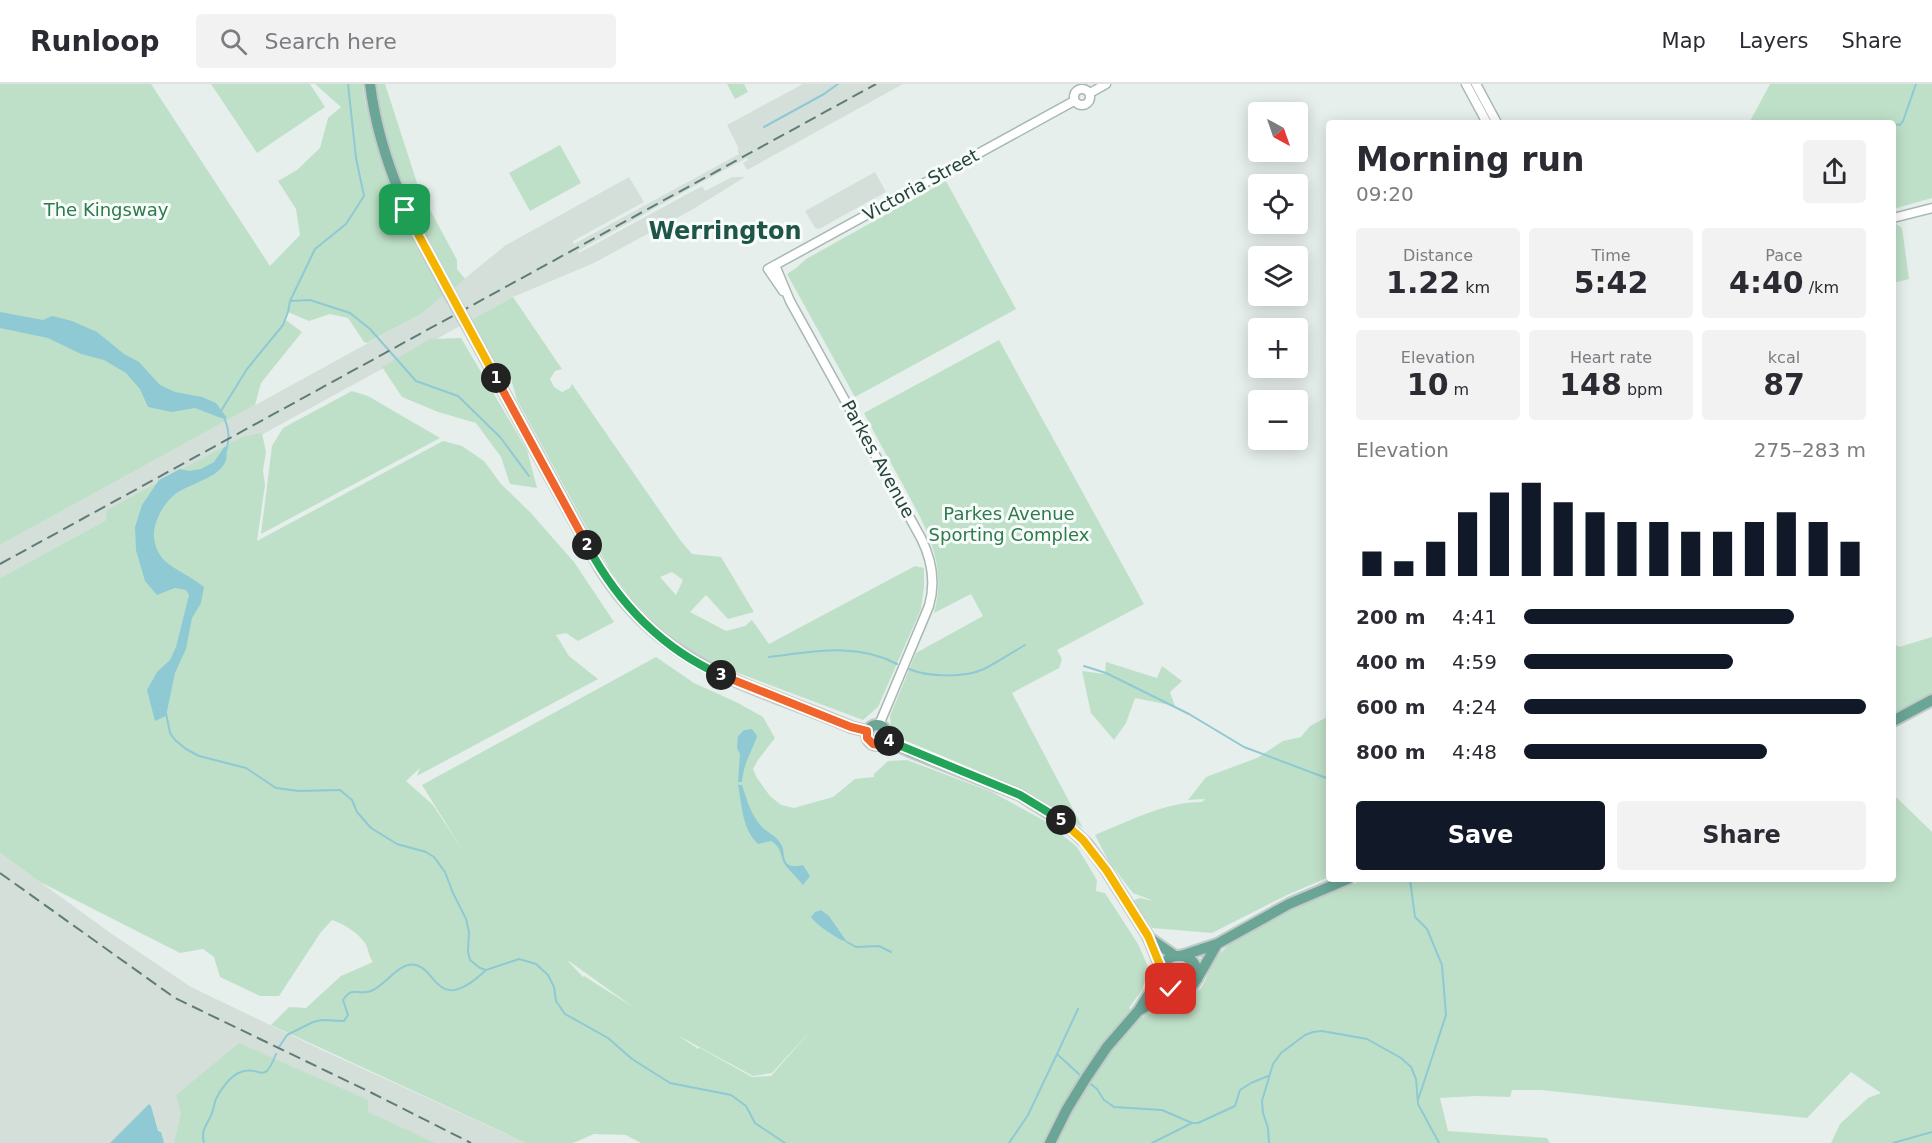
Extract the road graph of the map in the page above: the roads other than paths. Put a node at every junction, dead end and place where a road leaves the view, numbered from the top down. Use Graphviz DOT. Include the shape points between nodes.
graph roads {
  1 [pos="370,84"];
  2 [pos="1106,84"];
  3 [pos="1466,84"];
  4 [pos="1476,84"];
  5 [pos="1485,120"];
  6 [pos="1495,120"];
  7 [pos="1932,208"];
  8 [pos="1896,217"];
  9 [pos="771,266"];
  10 [pos="1932,700"];
  11 [pos="1896,719"];
  12 [pos="879,725"];
  13 [pos="867,731"];
  14 [pos="886,740"];
  15 [pos="1341,882"];
  16 [pos="1148,936"];
  17 [pos="1217,944"];
  18 [pos="1178,956"];
  19 [pos="1162,972"];
  20 [pos="1197,979"];
  21 [pos="1183,991"];
  22 [pos="1139,1010"];
  23 [pos="1050,1143"];
  1 -- 13 [label="main road, bridge" via="379,134 394,183 418,235 617,593 640,620 710,670"];
  2 -- 9 [label="street, Victoria Street" via="1090,93 1086,105 1074,101"];
  3 -- 5 [label="street"];
  4 -- 6 [label="street"];
  7 -- 8 [label="street"];
  9 -- 12 [label="street, Parkes Avenue" via="921,538 932,570 929,606"];
  10 -- 11 [label="main road"];
  12 -- 13 [label="main road"];
  12 -- 14 [label="main road" via="887,731"];
  13 -- 14 [label="main road" via="873,744"];
  14 -- 16 [label="main road" via="1020,795 1066,824 1101,861"];
  15 -- 17 [label="main road" via="1289,904"];
  16 -- 18 [label="main road"];
  16 -- 19 [label="main road"];
  17 -- 18 [label="main road"];
  17 -- 20 [label="main road"];
  18 -- 19 [label="main road" via="1167,961"];
  18 -- 20 [label="main road" via="1189,958 1194,964"];
  19 -- 21 [label="main road" via="1168,988"];
  19 -- 22 [label="main road"];
  20 -- 21 [label="main road"];
  21 -- 22 [label="main road" via="1166,995"];
  22 -- 23 [label="main road" via="1079,1088"];
}
